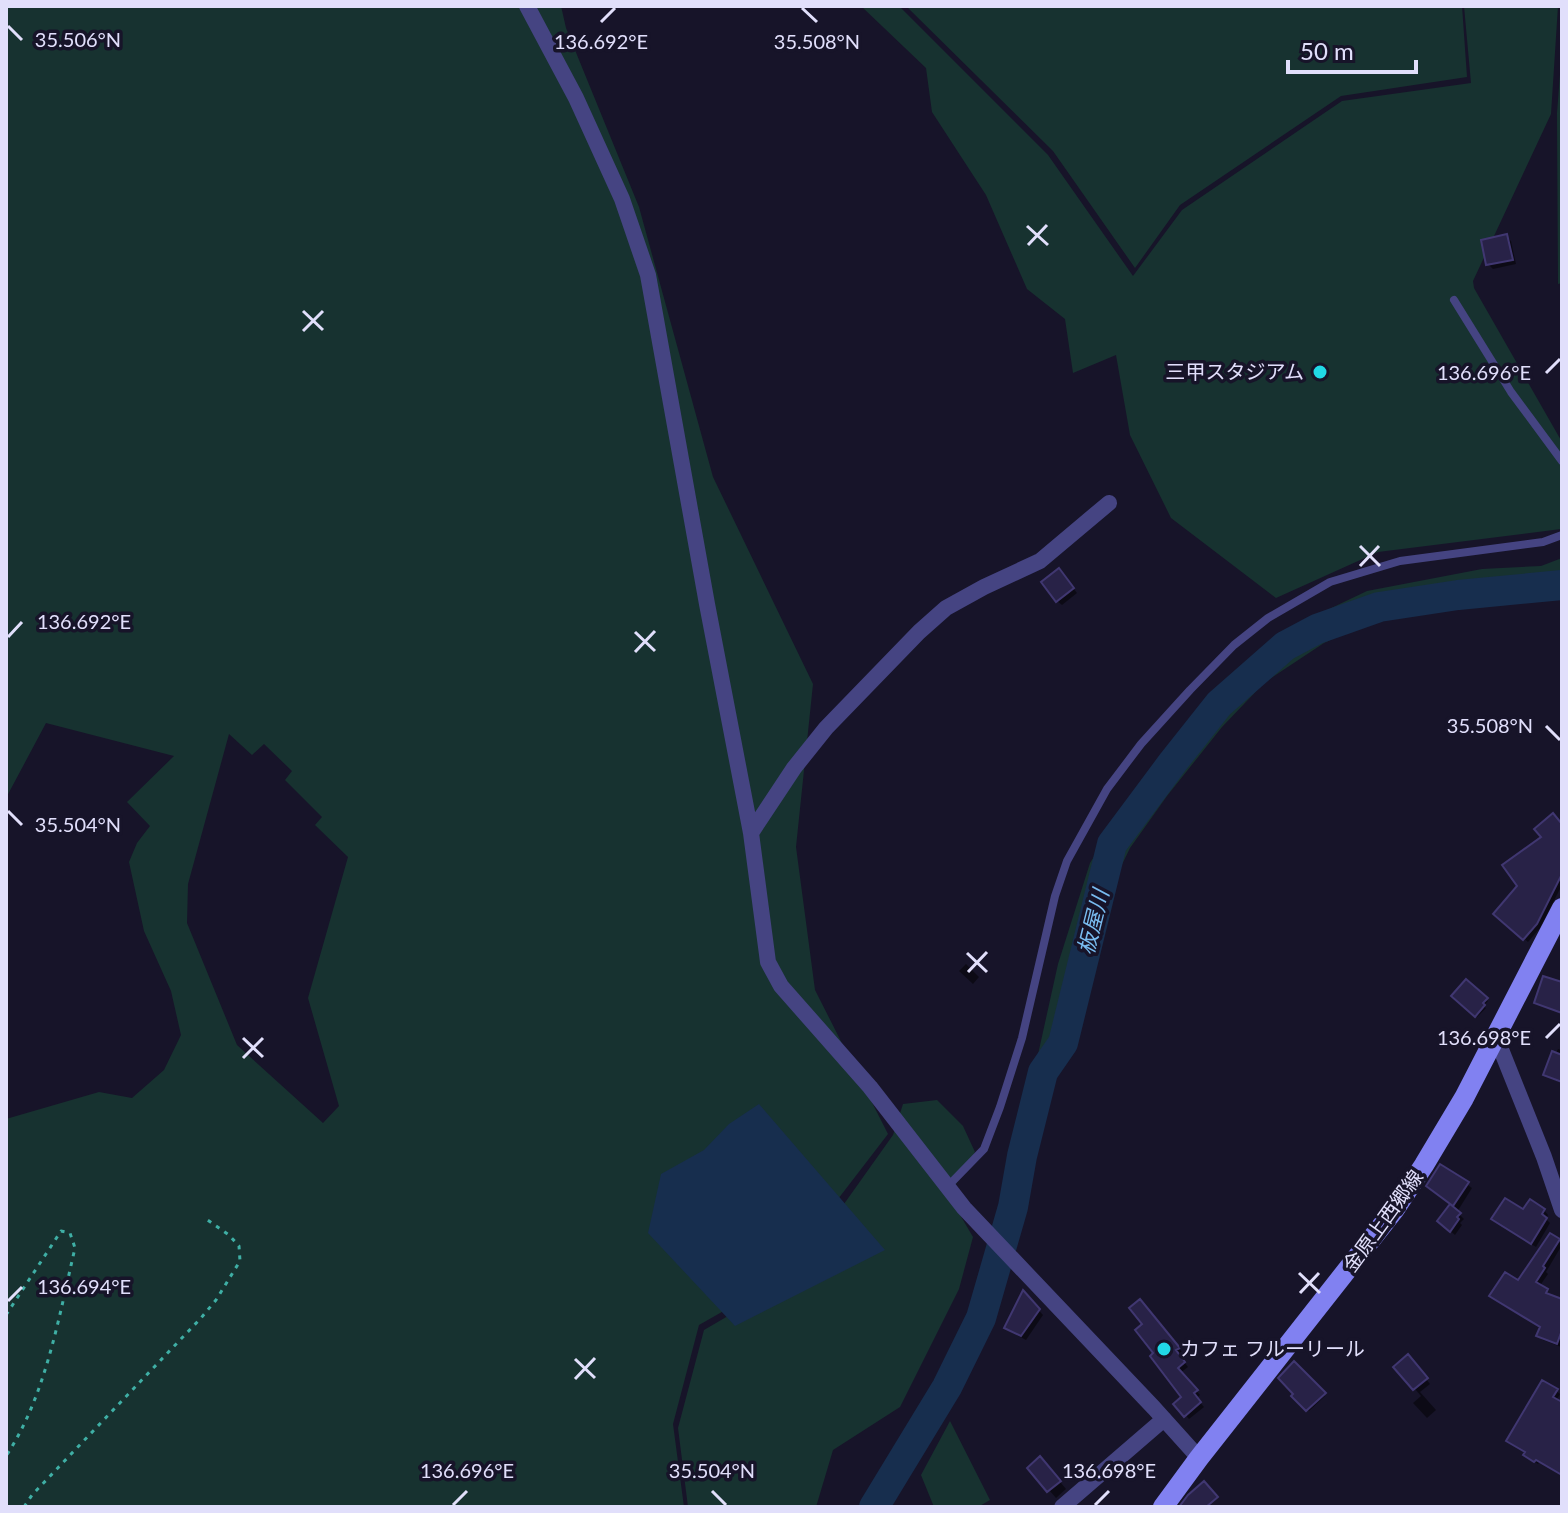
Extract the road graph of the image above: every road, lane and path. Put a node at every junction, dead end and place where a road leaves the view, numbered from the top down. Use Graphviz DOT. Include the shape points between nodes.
graph roads {
  1 [pos="527,6"];
  2 [pos="1454,300"];
  3 [pos="1562,461"];
  4 [pos="1109,503"];
  5 [pos="1562,535"];
  6 [pos="751,833"];
  7 [pos="1562,908"];
  8 [pos="1496,1037"];
  9 [pos="947,1186"];
  10 [pos="1562,1210"];
  11 [pos="206,1219"];
  12 [pos="6,1315"];
  13 [pos="1164,1419"];
  14 [pos="6,1456"];
  15 [pos="1199,1458"];
  16 [pos="24,1507"];
  17 [pos="1062,1507"];
  18 [pos="1163,1507"];
  1 -- 6 [label="street" via="622,199 648,275"];
  2 -- 3 [label="lane"];
  4 -- 6 [label="street" via="1040,561 946,608 919,632 826,728"];
  5 -- 9 [label="lane" via="1400,561 1330,582 1268,618 1190,690 1107,789 1067,861 1000,1107 984,1149"];
  6 -- 9 [label="street" via="768,962 781,986"];
  7 -- 8 [label="main road, 金原上西郷線"];
  8 -- 10 [label="street"];
  8 -- 15 [label="main road, 金原上西郷線" via="1395,1209"];
  9 -- 13 [label="street"];
  11 -- 16 [label="path" via="239,1246 240,1261 216,1300"];
  12 -- 14 [label="path" via="61,1231 70,1233 75,1248 51,1348 32,1405"];
  13 -- 15 [label="street"];
  13 -- 17 [label="street"];
  15 -- 18 [label="main road, 金原上西郷線"];
}
